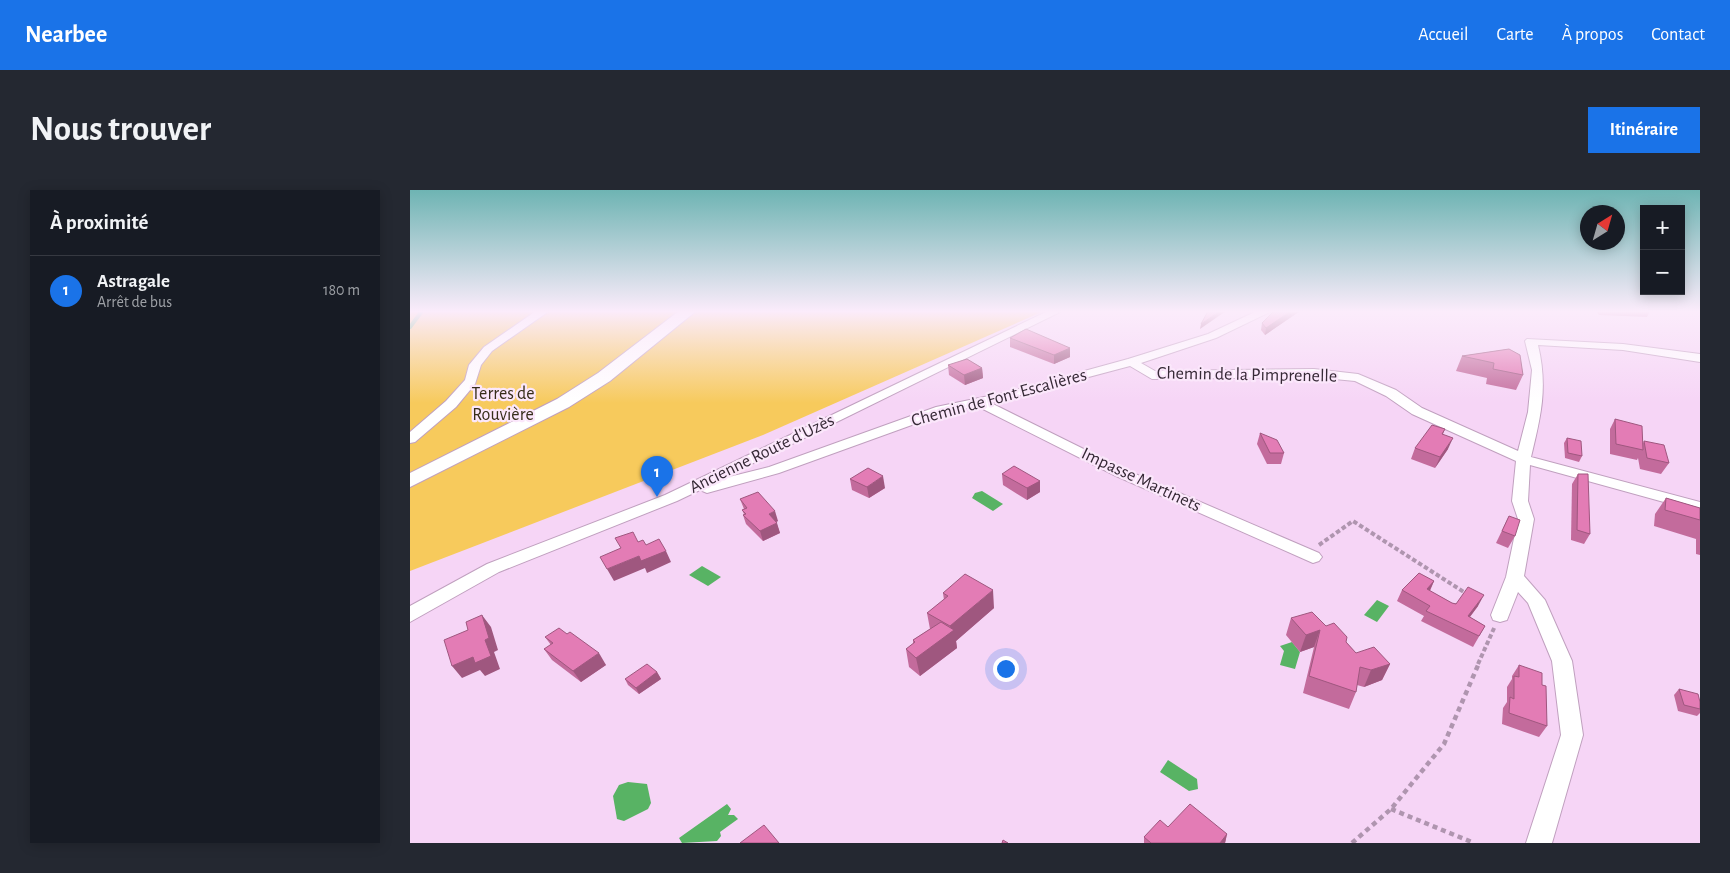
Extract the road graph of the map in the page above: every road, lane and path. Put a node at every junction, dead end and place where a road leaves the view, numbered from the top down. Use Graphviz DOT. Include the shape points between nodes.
graph roads {
  1 [pos="499,341"];
  2 [pos="650,341"];
  3 [pos="995,341"];
  4 [pos="1195,341"];
  5 [pos="1531,341"];
  6 [pos="1538,341"];
  7 [pos="1700,348"];
  8 [pos="1700,353"];
  9 [pos="1700,358"];
  10 [pos="1132,362"];
  11 [pos="979,402"];
  12 [pos="410,439"];
  13 [pos="1523,458"];
  14 [pos="414,478"];
  15 [pos="671,498"];
  16 [pos="1700,507"];
  17 [pos="1310,555"];
  18 [pos="1515,577"];
  19 [pos="1475,599"];
  20 [pos="410,615"];
  21 [pos="1500,615"];
  22 [pos="1391,809"];
  23 [pos="1352,843"];
  24 [pos="1474,843"];
  25 [pos="1539,843"];
  1 -- 12 [label="street" via="475,365 471,380 461,392"];
  2 -- 14 [label="main road" via="564,403"];
  3 -- 15 [label="street, Ancienne Route d'Uzès"];
  4 -- 10 [label="street, Chemin de Font Escalières"];
  5 -- 13 [label="street" via="1538,370 1535,412"];
  6 -- 9 [label="street" via="1623,347"];
  7 -- 8 [label="street" via="1697,348"];
  10 -- 11 [label="street, Chemin de Font Escalières"];
  10 -- 13 [label="street, Chemin de la Pimprenelle" via="1152,375 1314,373 1358,378 1391,393 1417,411"];
  11 -- 15 [label="street, Chemin de Font Escalières" via="941,410 774,470"];
  11 -- 17 [label="street, Impasse Martinets" via="1120,473"];
  13 -- 16 [label="street, Chemin de la Pimprenelle"];
  13 -- 18 [label="street" via="1520,501 1526,519"];
  15 -- 20 [label="street, Ancienne Route d'Uzès" via="493,568"];
  17 -- 19 [label="path" via="1353,521"];
  18 -- 21 [label="street"];
  18 -- 25 [label="street" via="1536,600 1562,661 1572,735"];
  21 -- 22 [label="path" via="1444,744"];
  22 -- 23 [label="path"];
  22 -- 24 [label="path"];
}
